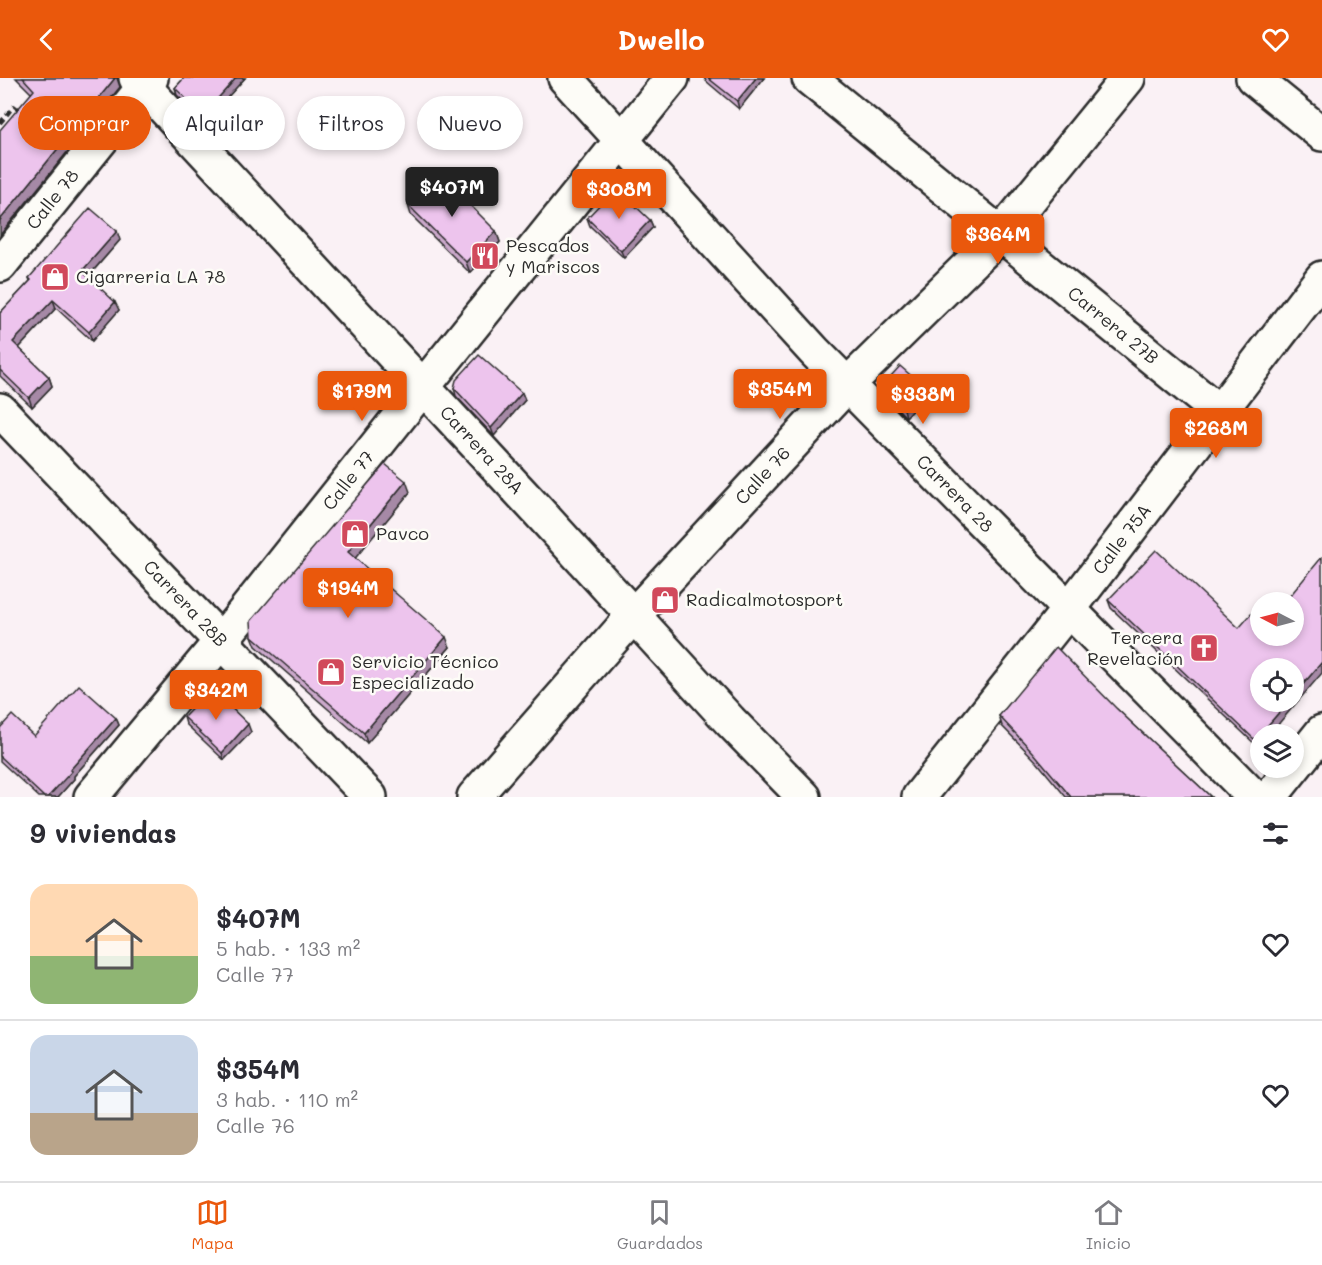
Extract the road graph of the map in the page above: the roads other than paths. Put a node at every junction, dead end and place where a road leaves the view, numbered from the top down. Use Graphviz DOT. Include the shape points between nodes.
graph roads {
  1 [pos="565,78"];
  2 [pos="672,78"];
  3 [pos="809,78"];
  4 [pos="1128,78"];
  5 [pos="1253,78"];
  6 [pos="143,81"];
  7 [pos="1322,134"];
  8 [pos="622,140"];
  9 [pos="1000,234"];
  10 [pos="0,265"];
  11 [pos="1322,278"];
  12 [pos="847,385"];
  13 [pos="423,387"];
  14 [pos="0,411"];
  15 [pos="1219,412"];
  16 [pos="1069,609"];
  17 [pos="633,616"];
  18 [pos="221,641"];
  19 [pos="1322,732"];
  20 [pos="91,797"];
  21 [pos="370,797"];
  22 [pos="474,797"];
  23 [pos="804,797"];
  24 [pos="919,797"];
  25 [pos="1254,797"];
  26 [pos="1270,797"];
  1 -- 8 [label="street, Carrera 28"];
  2 -- 8 [label="street, Calle 77"];
  3 -- 9 [label="street, Carrera 27B"];
  4 -- 9 [label="street, Calle 76"];
  5 -- 7 [label="street"];
  6 -- 10 [label="street, Calle 78"];
  6 -- 13 [label="street, Carrera 28A"];
  8 -- 12 [label="street, Carrera 28"];
  8 -- 13 [label="street, Calle 77"];
  9 -- 12 [label="street, Calle 76"];
  9 -- 15 [label="street, Carrera 27B"];
  11 -- 15 [label="street, Calle 75A"];
  12 -- 16 [label="street, Carrera 28"];
  12 -- 17 [label="street, Calle 76"];
  13 -- 17 [label="street, Carrera 28A"];
  13 -- 18 [label="street, Calle 77"];
  14 -- 18 [label="street, Carrera 28B"];
  15 -- 16 [label="street, Calle 75A"];
  16 -- 24 [label="street, Calle 75A"];
  16 -- 25 [label="street, Carrera 28"];
  17 -- 22 [label="street, Calle 76"];
  17 -- 23 [label="street, Carrera 28A"];
  18 -- 20 [label="street, Calle 77"];
  18 -- 21 [label="street, Carrera 28B"];
  19 -- 26 [label="street"];
}
